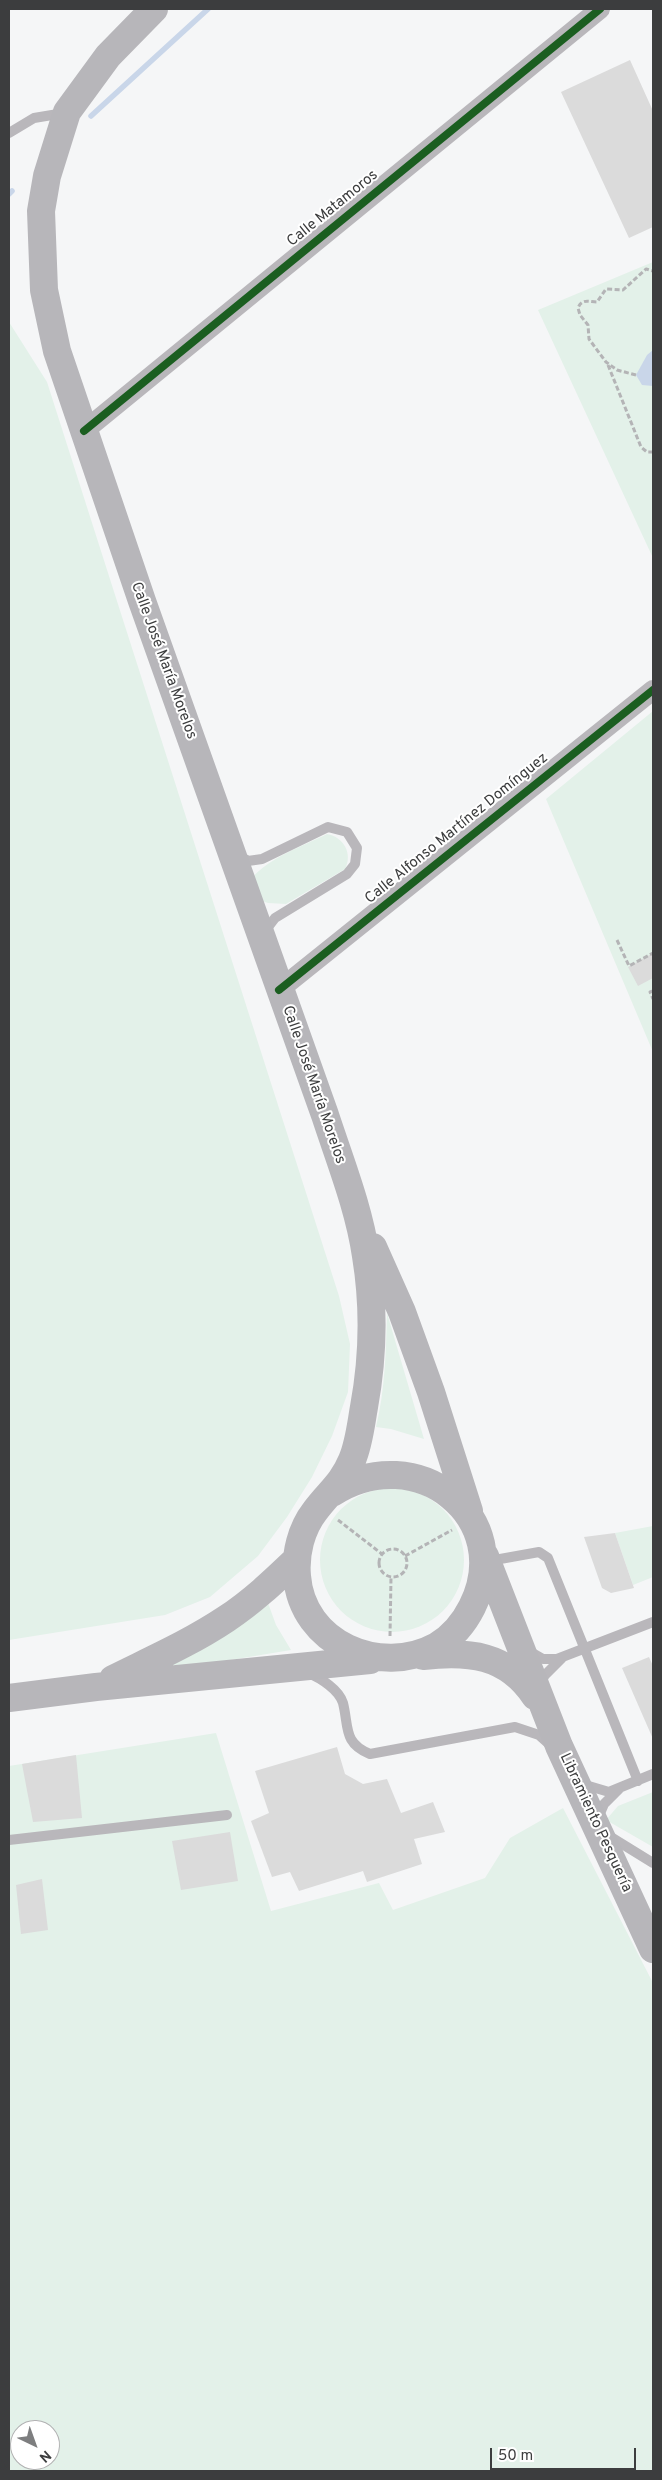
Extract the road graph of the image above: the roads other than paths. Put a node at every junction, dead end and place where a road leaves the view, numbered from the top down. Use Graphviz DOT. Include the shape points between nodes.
graph roads {
  1 [pos="154,9"];
  2 [pos="600,9"];
  3 [pos="67,112"];
  4 [pos="9,133"];
  5 [pos="84,431"];
  6 [pos="653,690"];
  7 [pos="230,850"];
  8 [pos="262,942"];
  9 [pos="279,990"];
  10 [pos="353,1199"];
  11 [pos="326,1500"];
  12 [pos="474,1526"];
  13 [pos="296,1560"];
  14 [pos="487,1561"];
  15 [pos="653,1622"];
  16 [pos="516,1638"];
  17 [pos="583,1649"];
  18 [pos="563,1658"];
  19 [pos="390,1659"];
  20 [pos="292,1668"];
  21 [pos="96,1687"];
  22 [pos="9,1698"];
  23 [pos="542,1704"];
  24 [pos="572,1774"];
  25 [pos="653,1774"];
  26 [pos="638,1781"];
  27 [pos="619,1789"];
  28 [pos="227,1815"];
  29 [pos="597,1829"];
  30 [pos="9,1840"];
  31 [pos="653,1863"];
  32 [pos="653,1949"];
  1 -- 3 [label="main road, Calle José María Morelos" via="108,56"];
  2 -- 5 [label="street, Calle Matamoros"];
  3 -- 4 [label="lane" via="34,118"];
  3 -- 5 [label="main road, Calle José María Morelos" via="43,194 40,244 50,322"];
  5 -- 7 [label="main road, Calle José María Morelos"];
  6 -- 9 [label="street, Calle Alfonso Martínez Domínguez"];
  7 -- 8 [label="main road, Calle José María Morelos"];
  7 -- 8 [label="lane" via="242,859 255,861 328,827 347,832 357,848 357,858 350,872 275,918 266,929"];
  8 -- 9 [label="main road, Calle José María Morelos"];
  9 -- 10 [label="main road, Calle José María Morelos"];
  10 -- 11 [label="main road" via="366,1256 371,1323 370,1375 353,1458 344,1477"];
  10 -- 12 [label="main road" via="405,1321"];
  11 -- 12 [label="main road" via="358,1478 373,1474 403,1474 418,1477 444,1490 456,1500"];
  11 -- 13 [label="main road" via="302,1534"];
  12 -- 14 [label="main road"];
  12 -- 19 [label="main road" via="482,1556 482,1577 468,1616 439,1645 420,1654"];
  13 -- 19 [label="main road" via="301,1596 319,1627 347,1649 364,1656"];
  13 -- 21 [label="main road" via="259,1595 226,1619"];
  14 -- 16 [label="main road"];
  14 -- 17 [label="lane" via="539,1552 544,1554"];
  15 -- 17 [label="lane"];
  16 -- 18 [label="lane" via="538,1656 551,1660"];
  16 -- 23 [label="main road"];
  17 -- 18 [label="lane"];
  17 -- 26 [label="lane"];
  18 -- 23 [label="lane" via="541,1681"];
  19 -- 20 [label="main road"];
  19 -- 23 [label="main road" via="452,1653 481,1656 520,1679"];
  20 -- 21 [label="main road"];
  20 -- 24 [label="lane" via="318,1678 339,1696 350,1738 361,1751 370,1754 515,1727 539,1735"];
  21 -- 22 [label="main road"];
  23 -- 24 [label="main road, Libramiento Pesquería"];
  24 -- 27 [label="lane" via="604,1792"];
  24 -- 29 [label="main road, Libramiento Pesquería"];
  25 -- 26 [label="lane"];
  26 -- 27 [label="lane"];
  27 -- 29 [label="lane" via="604,1804"];
  28 -- 30 [label="lane"];
  29 -- 31 [label="lane"];
  29 -- 32 [label="main road, Libramiento Pesquería"];
}
